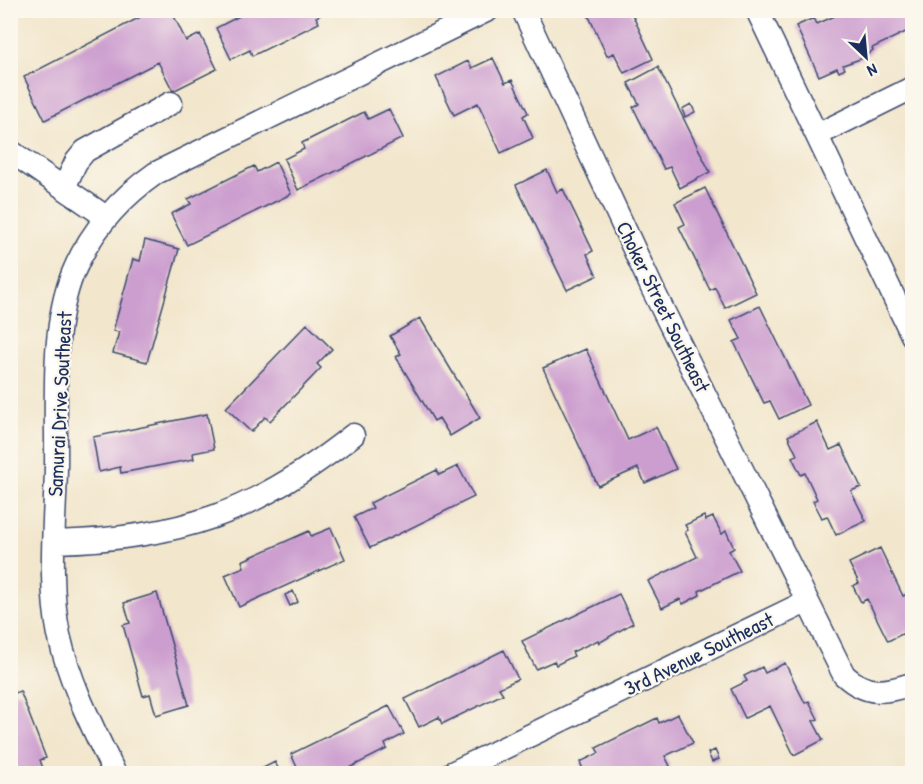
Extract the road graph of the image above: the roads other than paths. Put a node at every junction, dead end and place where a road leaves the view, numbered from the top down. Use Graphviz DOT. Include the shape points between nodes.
graph roads {
  1 [pos="488,10"];
  2 [pos="523,10"];
  3 [pos="757,10"];
  4 [pos="912,88"];
  5 [pos="171,103"];
  6 [pos="817,135"];
  7 [pos="10,151"];
  8 [pos="64,188"];
  9 [pos="106,218"];
  10 [pos="912,335"];
  11 [pos="353,435"];
  12 [pos="54,542"];
  13 [pos="806,602"];
  14 [pos="912,684"];
  15 [pos="115,774"];
  16 [pos="450,774"];
  1 -- 9 [label="street, Samurai Drive Southeast" via="175,162 138,186"];
  2 -- 13 [label="street, Choker Street Southeast"];
  3 -- 6 [label="street"];
  4 -- 6 [label="street"];
  5 -- 8 [label="street" via="85,152"];
  6 -- 10 [label="street"];
  7 -- 8 [label="street"];
  8 -- 9 [label="street"];
  9 -- 12 [label="street, Samurai Drive Southeast" via="73,274 61,323"];
  11 -- 12 [label="street" via="312,468 217,516 134,537"];
  12 -- 15 [label="street, Samurai Drive Southeast" via="59,633 70,675"];
  13 -- 14 [label="street" via="844,675 858,687 893,690"];
  13 -- 16 [label="street, 3rd Avenue Southeast"];
}
